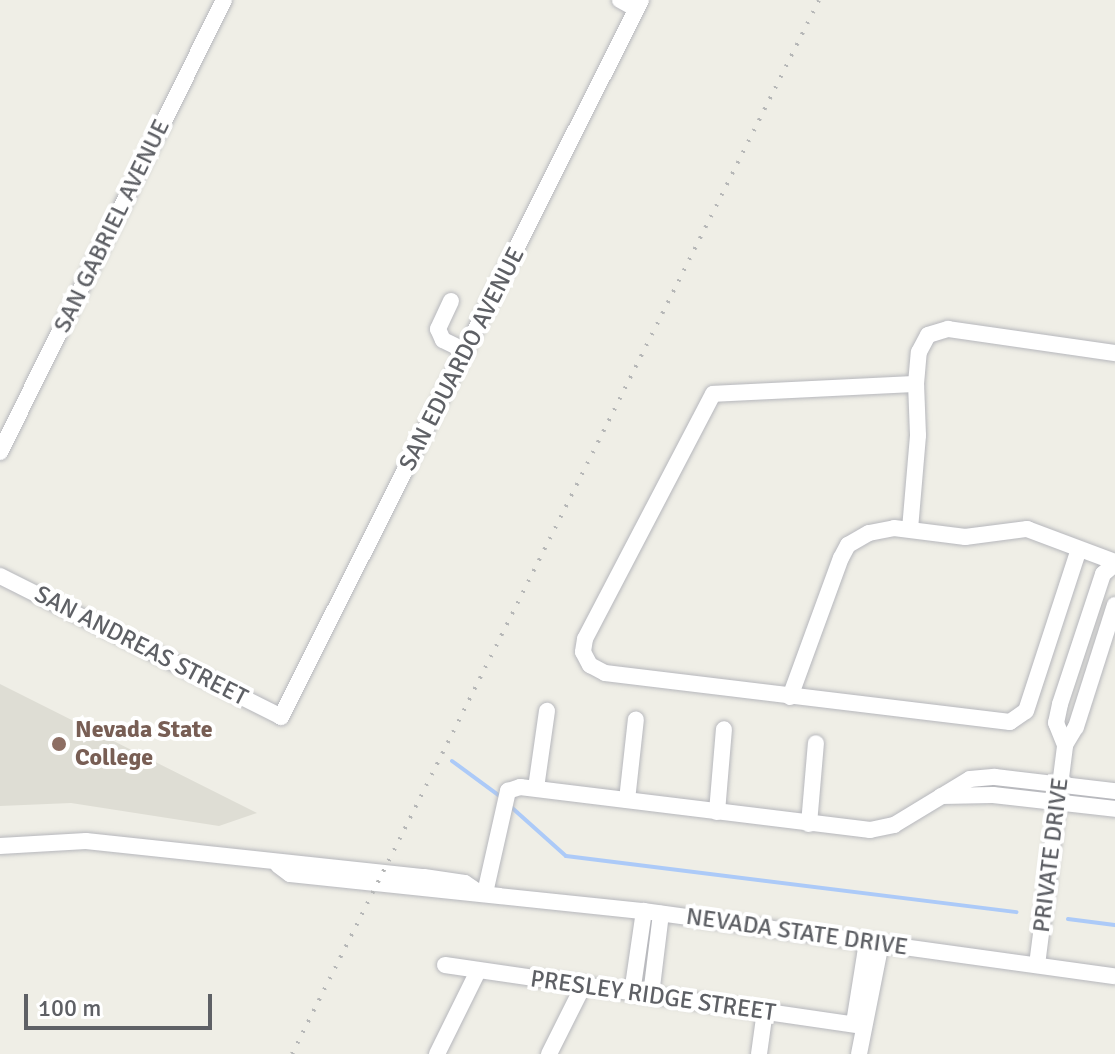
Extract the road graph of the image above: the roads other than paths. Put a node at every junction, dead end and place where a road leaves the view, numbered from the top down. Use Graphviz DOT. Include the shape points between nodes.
graph roads {
  1 [pos="224,0"];
  2 [pos="620,0"];
  3 [pos="638,5"];
  4 [pos="451,301"];
  5 [pos="466,351"];
  6 [pos="1115,353"];
  7 [pos="916,384"];
  8 [pos="0,452"];
  9 [pos="910,529"];
  10 [pos="1078,552"];
  11 [pos="1115,563"];
  12 [pos="0,576"];
  13 [pos="1115,605"];
  14 [pos="790,697"];
  15 [pos="547,711"];
  16 [pos="281,717"];
  17 [pos="636,719"];
  18 [pos="724,729"];
  19 [pos="816,743"];
  20 [pos="1065,745"];
  21 [pos="1060,785"];
  22 [pos="536,788"];
  23 [pos="1114,791"];
  24 [pos="935,797"];
  25 [pos="627,800"];
  26 [pos="1057,803"];
  27 [pos="1112,809"];
  28 [pos="717,812"];
  29 [pos="809,824"];
  30 [pos="0,846"];
  31 [pos="482,892"];
  32 [pos="644,911"];
  33 [pos="661,914"];
  34 [pos="874,942"];
  35 [pos="445,965"];
  36 [pos="1037,965"];
  37 [pos="478,971"];
  38 [pos="636,971"];
  39 [pos="654,973"];
  40 [pos="1115,976"];
  41 [pos="583,986"];
  42 [pos="632,993"];
  43 [pos="651,995"];
  44 [pos="765,1011"];
  45 [pos="862,1026"];
  46 [pos="437,1054"];
  47 [pos="549,1054"];
  48 [pos="759,1054"];
  49 [pos="859,1054"];
  1 -- 8 [label="street, SAN GABRIEL AVENUE"];
  2 -- 3 [label="street"];
  3 -- 5 [label="street, SAN EDUARDO AVENUE"];
  4 -- 5 [label="street" via="438,329 443,340"];
  5 -- 16 [label="street, SAN EDUARDO AVENUE"];
  6 -- 7 [label="street" via="940,329 922,344"];
  7 -- 9 [label="street" via="918,435"];
  7 -- 14 [label="street" via="713,394 583,644 590,665 605,673"];
  9 -- 10 [label="street" via="954,537 1027,529"];
  9 -- 14 [label="street" via="882,530 848,545"];
  10 -- 11 [label="street"];
  10 -- 14 [label="street" via="1026,711 1018,719 1001,723"];
  11 -- 20 [label="street, PRIVATE DRIVE" via="1103,574 1060,704 1056,723"];
  12 -- 16 [label="street, SAN ANDREAS STREET"];
  13 -- 20 [label="street, PRIVATE DRIVE" via="1076,727"];
  15 -- 22 [label="street"];
  17 -- 25 [label="street"];
  18 -- 28 [label="street"];
  19 -- 29 [label="street"];
  20 -- 21 [label="street, PRIVATE DRIVE"];
  21 -- 23 [label="street"];
  21 -- 24 [label="street" via="970,779"];
  21 -- 26 [label="street, PRIVATE DRIVE"];
  22 -- 25 [label="street"];
  22 -- 31 [label="street" via="508,791"];
  23 -- 27 [label="street"];
  24 -- 26 [label="street" via="965,794"];
  24 -- 29 [label="street" via="894,825 870,830"];
  25 -- 28 [label="street"];
  26 -- 27 [label="street"];
  26 -- 36 [label="street, PRIVATE DRIVE"];
  28 -- 29 [label="street"];
  30 -- 31 [label="street, NEVADA STATE DRIVE" via="86,841 278,865 290,874 460,895"];
  31 -- 32 [label="street, NEVADA STATE DRIVE"];
  32 -- 33 [label="street, NEVADA STATE DRIVE"];
  32 -- 38 [label="street"];
  33 -- 34 [label="street, NEVADA STATE DRIVE"];
  33 -- 39 [label="street"];
  34 -- 36 [label="street, NEVADA STATE DRIVE"];
  34 -- 45 [label="street" via="870,1020"];
  35 -- 37 [label="street, PRESLEY RIDGE STREET"];
  36 -- 40 [label="street, NEVADA STATE DRIVE"];
  37 -- 41 [label="street, PRESLEY RIDGE STREET"];
  37 -- 46 [label="street"];
  38 -- 39 [label="street"];
  38 -- 42 [label="street"];
  39 -- 43 [label="street"];
  41 -- 42 [label="street, PRESLEY RIDGE STREET"];
  41 -- 47 [label="street"];
  42 -- 43 [label="street, PRESLEY RIDGE STREET"];
  43 -- 44 [label="street, PRESLEY RIDGE STREET"];
  44 -- 45 [label="street, PRESLEY RIDGE STREET"];
  44 -- 48 [label="street"];
  45 -- 49 [label="street"];
}
